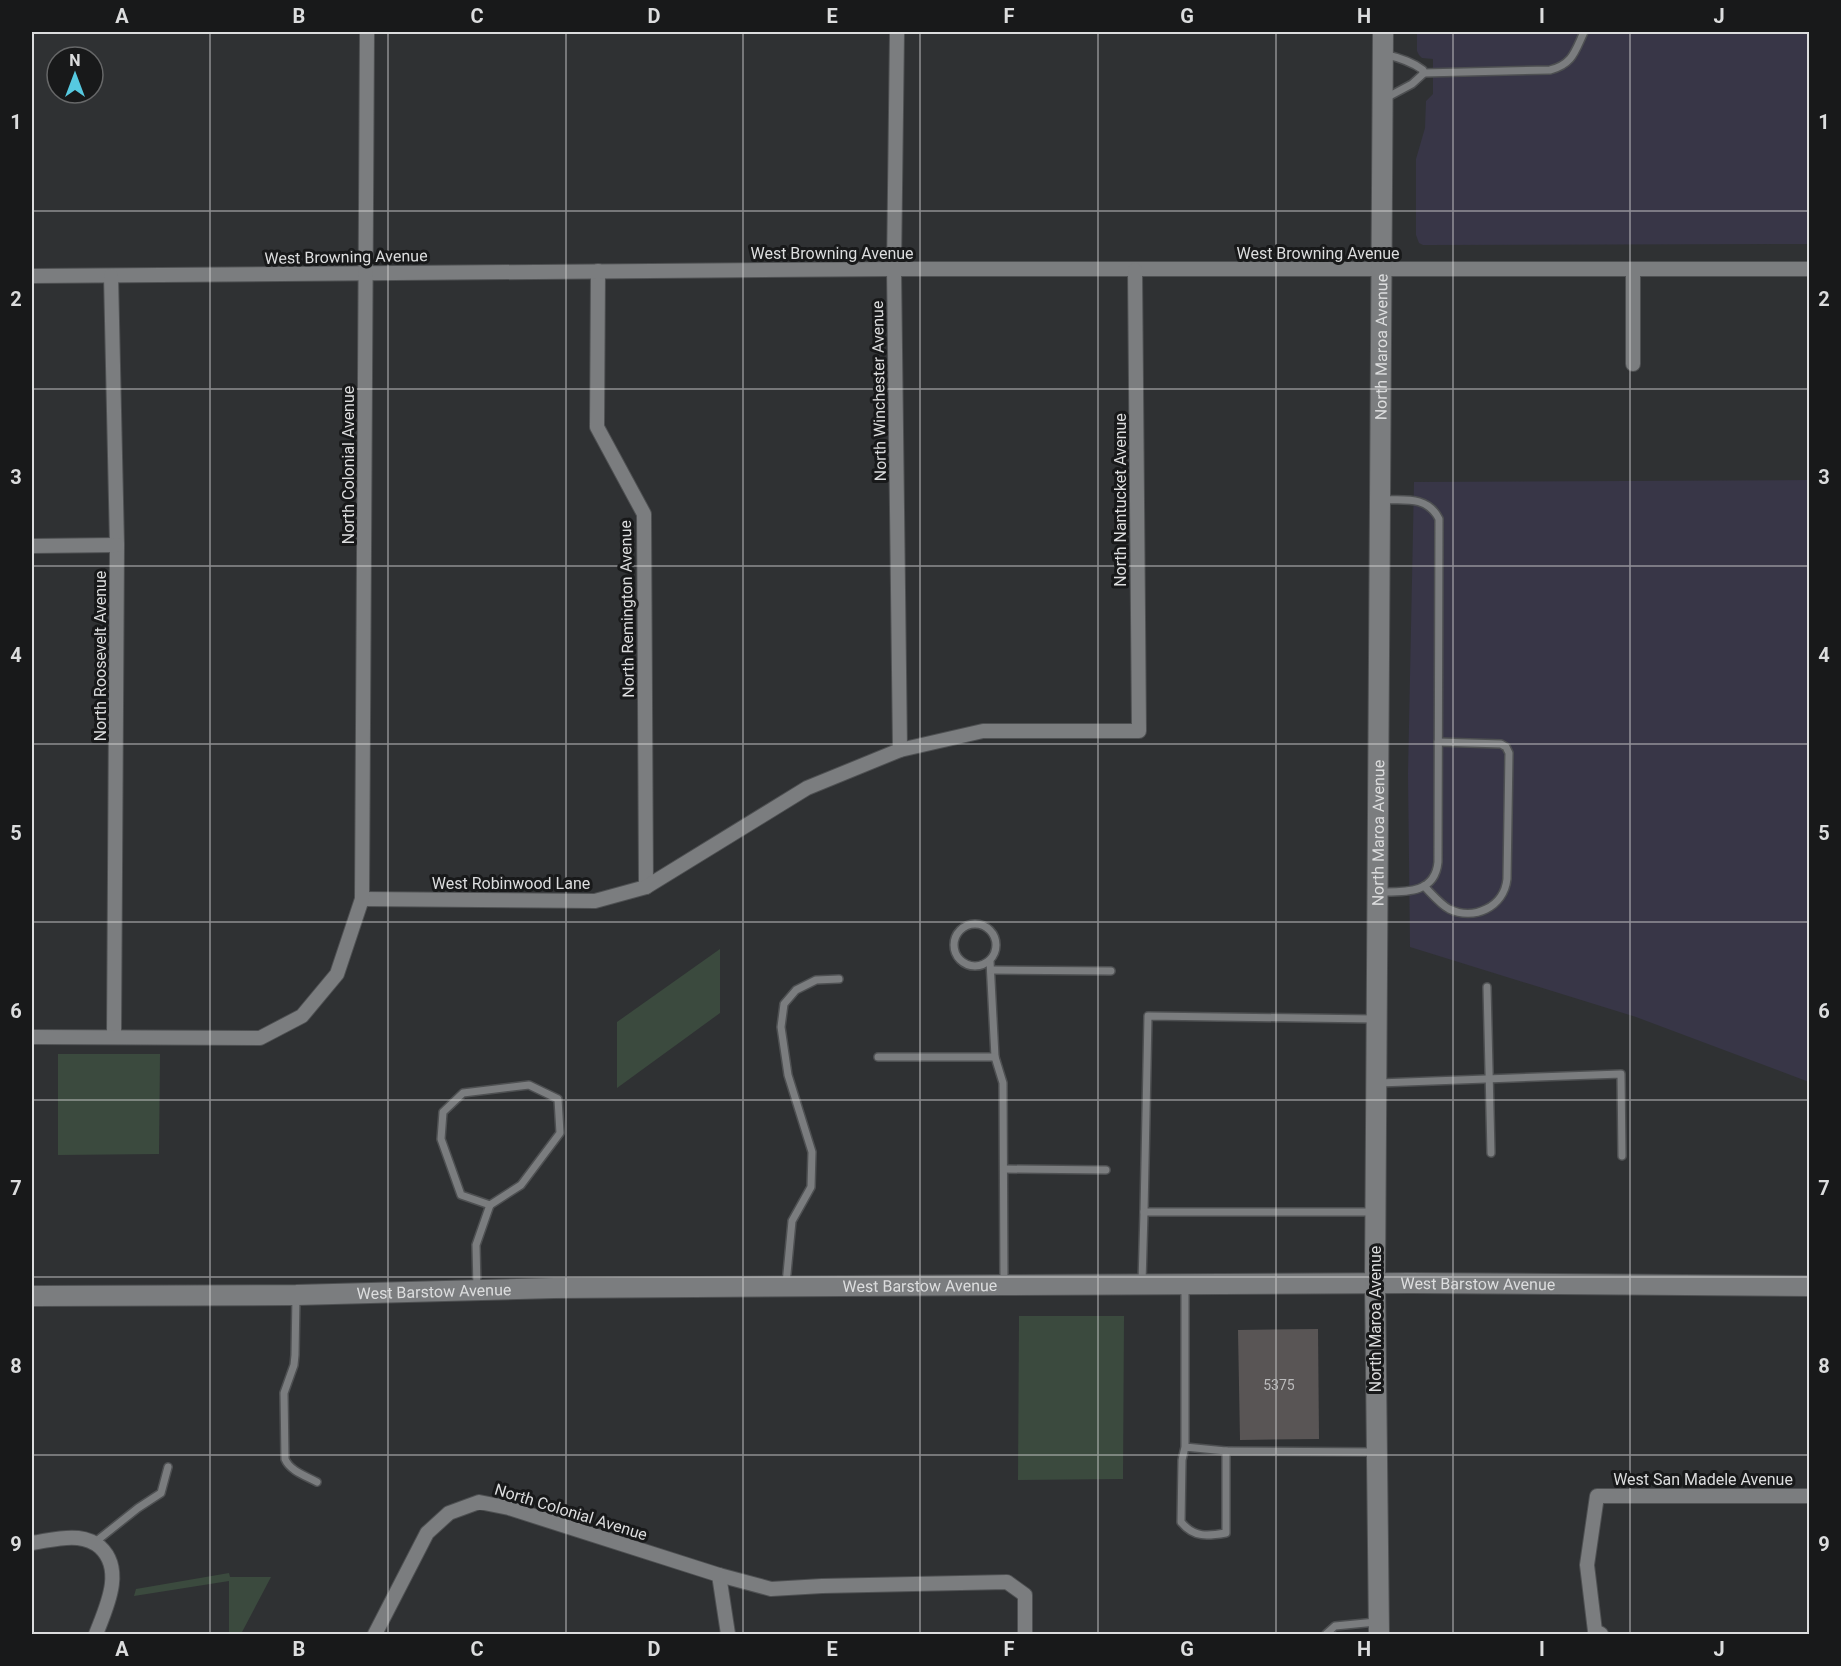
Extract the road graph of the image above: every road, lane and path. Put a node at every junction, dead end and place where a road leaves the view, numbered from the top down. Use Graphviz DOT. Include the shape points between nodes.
graph roads {
  1 [pos="368,32"];
  2 [pos="897,32"];
  3 [pos="1383,32"];
  4 [pos="1584,32"];
  5 [pos="1382,54"];
  6 [pos="1423,73"];
  7 [pos="1382,101"];
  8 [pos="1633,268"];
  9 [pos="894,269"];
  10 [pos="1809,269"];
  11 [pos="1135,270"];
  12 [pos="1381,270"];
  13 [pos="598,271"];
  14 [pos="365,274"];
  15 [pos="32,276"];
  16 [pos="111,276"];
  17 [pos="1633,364"];
  18 [pos="1380,500"];
  19 [pos="117,545"];
  20 [pos="32,546"];
  21 [pos="1138,730"];
  22 [pos="1438,742"];
  23 [pos="900,750"];
  24 [pos="1424,886"];
  25 [pos="646,887"];
  26 [pos="1378,892"];
  27 [pos="363,899"];
  28 [pos="990,961"];
  29 [pos="991,970"];
  30 [pos="1110,971"];
  31 [pos="839,978"];
  32 [pos="1487,987"];
  33 [pos="1377,1019"];
  34 [pos="114,1036"];
  35 [pos="32,1037"];
  36 [pos="878,1057"];
  37 [pos="995,1057"];
  38 [pos="1490,1080"];
  39 [pos="1376,1083"];
  40 [pos="1491,1153"];
  41 [pos="1622,1156"];
  42 [pos="1004,1169"];
  43 [pos="1106,1170"];
  44 [pos="490,1205"];
  45 [pos="1144,1212"];
  46 [pos="1375,1212"];
  47 [pos="1375,1283"];
  48 [pos="1142,1284"];
  49 [pos="1004,1285"];
  50 [pos="1185,1285"];
  51 [pos="786,1286"];
  52 [pos="1809,1286"];
  53 [pos="477,1291"];
  54 [pos="297,1295"];
  55 [pos="32,1296"];
  56 [pos="1185,1447"];
  57 [pos="1226,1450"];
  58 [pos="1376,1452"];
  59 [pos="168,1467"];
  60 [pos="317,1482"];
  61 [pos="1809,1496"];
  62 [pos="94,1542"];
  63 [pos="32,1543"];
  64 [pos="719,1575"];
  65 [pos="1379,1628"];
  66 [pos="96,1635"];
  67 [pos="375,1635"];
  68 [pos="728,1635"];
  69 [pos="1025,1635"];
  70 [pos="1326,1635"];
  71 [pos="1601,1635"];
  1 -- 14 [label="street, North Colonial Avenue"];
  2 -- 9 [label="street, North Winchester Avenue"];
  3 -- 5 [label="street, North Maroa Avenue"];
  4 -- 6 [label="lane" via="1570,61 1559,67"];
  5 -- 6 [label="lane" via="1416,64"];
  5 -- 7 [label="street, North Maroa Avenue"];
  6 -- 7 [label="lane"];
  7 -- 12 [label="street, North Maroa Avenue"];
  8 -- 10 [label="street, West Browning Avenue"];
  8 -- 12 [label="street, West Browning Avenue"];
  8 -- 17 [label="street"];
  9 -- 11 [label="street, West Browning Avenue"];
  9 -- 13 [label="street, West Browning Avenue"];
  9 -- 23 [label="street, North Winchester Avenue"];
  11 -- 12 [label="street, West Browning Avenue"];
  11 -- 21 [label="street, North Nantucket Avenue"];
  12 -- 18 [label="street, North Maroa Avenue"];
  13 -- 14 [label="street, West Browning Avenue"];
  13 -- 25 [label="street, North Remington Avenue" via="597,428 644,514"];
  14 -- 16 [label="street, West Browning Avenue"];
  14 -- 27 [label="street, North Colonial Avenue"];
  15 -- 16 [label="street, West Browning Avenue"];
  16 -- 19 [label="street, North Roosevelt Avenue"];
  18 -- 22 [label="lane" via="1419,500 1431,507 1438,519"];
  18 -- 26 [label="street, North Maroa Avenue"];
  19 -- 20 [label="street"];
  19 -- 34 [label="street, North Roosevelt Avenue"];
  21 -- 23 [label="street, West Robinwood Lane" via="983,730"];
  22 -- 24 [label="lane" via="1437,870"];
  22 -- 24 [label="lane" via="1506,747 1507,879 1499,901 1473,913 1448,908"];
  23 -- 25 [label="street, West Robinwood Lane" via="807,788"];
  24 -- 26 [label="lane" via="1411,892"];
  25 -- 27 [label="street, West Robinwood Lane" via="595,901"];
  26 -- 33 [label="street, North Maroa Avenue"];
  27 -- 34 [label="street" via="337,974 302,1016 260,1038"];
  28 -- 28 [label="lane" via="970,966 958,958 954,945 963,927 983,925 994,935 996,949"];
  28 -- 29 [label="lane"];
  29 -- 30 [label="lane"];
  29 -- 37 [label="lane"];
  31 -- 51 [label="lane" via="816,980 796,990 784,1004 781,1027 788,1075 812,1152 811,1187 792,1221"];
  32 -- 38 [label="lane"];
  33 -- 39 [label="street, North Maroa Avenue"];
  33 -- 45 [label="lane" via="1148,1016"];
  34 -- 35 [label="street"];
  36 -- 37 [label="lane"];
  37 -- 42 [label="lane" via="1003,1083"];
  38 -- 39 [label="lane"];
  38 -- 40 [label="lane"];
  38 -- 41 [label="lane" via="1621,1074"];
  39 -- 46 [label="street, North Maroa Avenue"];
  42 -- 43 [label="lane"];
  42 -- 49 [label="lane"];
  44 -- 44 [label="lane" via="521,1185 560,1133 558,1099 529,1085 463,1093 443,1112 441,1139 461,1195"];
  44 -- 53 [label="lane" via="476,1245"];
  45 -- 46 [label="lane"];
  45 -- 48 [label="lane"];
  46 -- 47 [label="street, North Maroa Avenue"];
  47 -- 50 [label="street, West Barstow Avenue"];
  47 -- 52 [label="street, West Barstow Avenue"];
  47 -- 58 [label="street, North Maroa Avenue"];
  48 -- 49 [label="street, West Barstow Avenue"];
  48 -- 50 [label="street, West Barstow Avenue"];
  49 -- 51 [label="street, West Barstow Avenue"];
  50 -- 56 [label="lane"];
  51 -- 53 [label="street, West Barstow Avenue"];
  53 -- 54 [label="street, West Barstow Avenue"];
  54 -- 55 [label="street, West Barstow Avenue"];
  54 -- 60 [label="lane" via="294,1365 284,1394 285,1459 293,1469"];
  56 -- 57 [label="lane"];
  56 -- 57 [label="lane" via="1181,1522 1187,1530 1204,1536 1226,1533"];
  57 -- 58 [label="lane"];
  58 -- 65 [label="street, North Maroa Avenue"];
  59 -- 62 [label="lane" via="161,1493"];
  61 -- 71 [label="street, West San Madele Avenue" via="1597,1496 1587,1565 1595,1631"];
  62 -- 63 [label="street" via="68,1538"];
  62 -- 66 [label="street" via="112,1563 113,1577"];
  64 -- 67 [label="street, North Colonial Avenue" via="479,1502 449,1513 427,1533"];
  64 -- 68 [label="street"];
  64 -- 69 [label="street, North Colonial Avenue" via="771,1589 1007,1582 1025,1594"];
  65 -- 70 [label="lane" via="1335,1626"];
}
